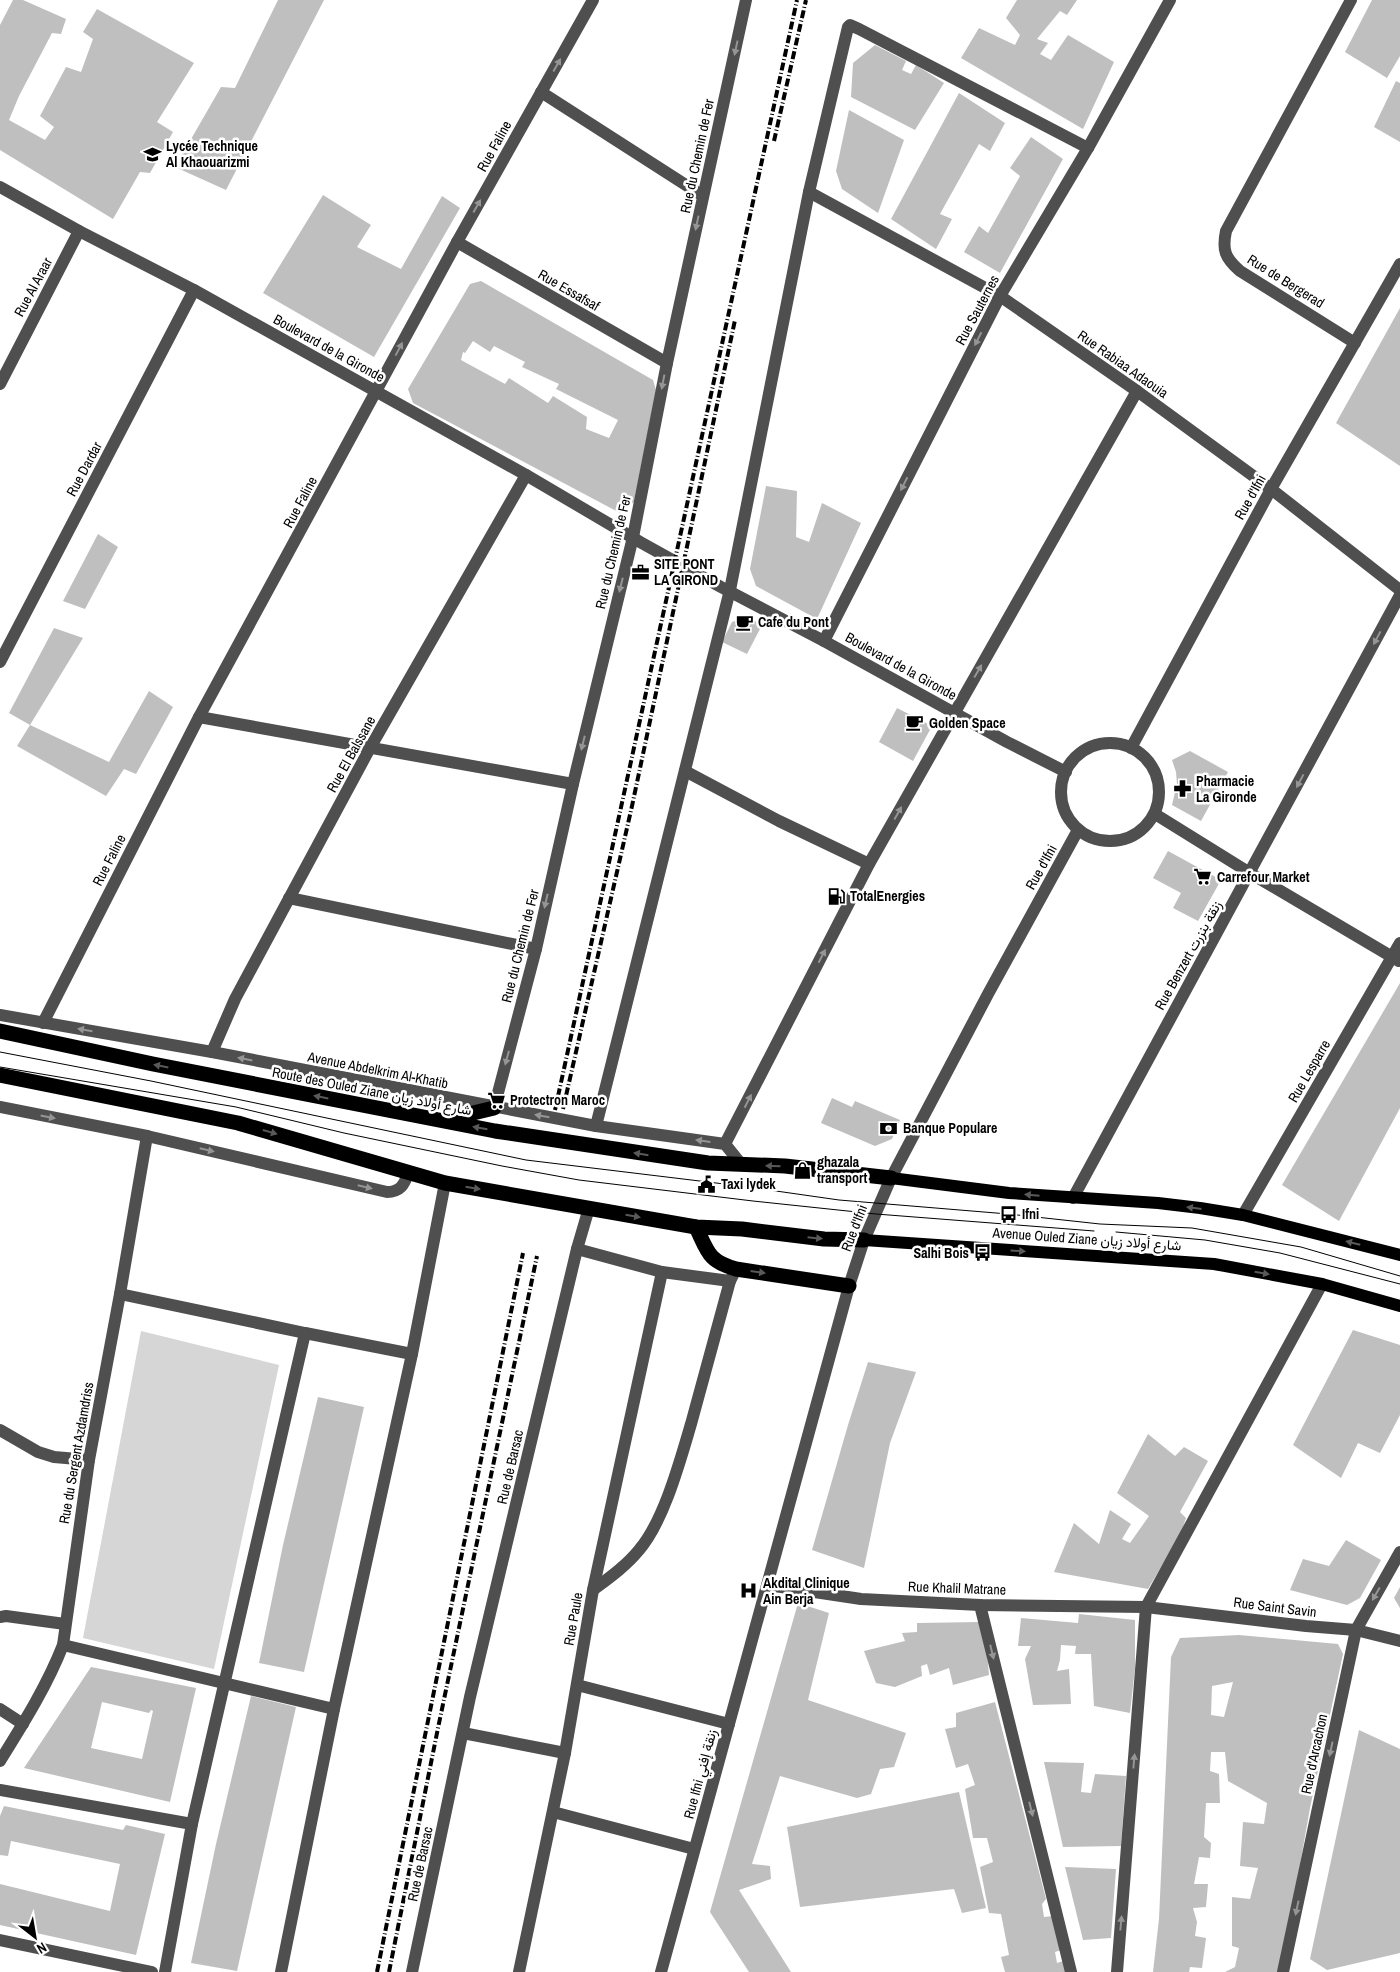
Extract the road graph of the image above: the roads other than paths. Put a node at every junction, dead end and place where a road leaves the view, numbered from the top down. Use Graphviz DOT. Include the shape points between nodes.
graph roads {
  1 [pos="593,0"];
  2 [pos="746,0"];
  3 [pos="1170,0"];
  4 [pos="1351,0"];
  5 [pos="541,92"];
  6 [pos="1088,148"];
  7 [pos="0,187"];
  8 [pos="809,192"];
  9 [pos="703,196"];
  10 [pos="80,231"];
  11 [pos="457,242"];
  12 [pos="1400,264"];
  13 [pos="194,290"];
  14 [pos="1000,296"];
  15 [pos="1356,343"];
  16 [pos="666,363"];
  17 [pos="0,384"];
  18 [pos="1137,391"];
  19 [pos="376,392"];
  20 [pos="526,475"];
  21 [pos="1271,489"];
  22 [pos="637,540"];
  23 [pos="726,588"];
  24 [pos="1400,590"];
  25 [pos="1400,595"];
  26 [pos="824,641"];
  27 [pos="0,662"];
  28 [pos="954,713"];
  29 [pos="199,717"];
  30 [pos="370,748"];
  31 [pos="1131,748"];
  32 [pos="685,771"];
  33 [pos="1066,772"];
  34 [pos="573,784"];
  35 [pos="1155,814"];
  36 [pos="1078,830"];
  37 [pos="869,864"];
  38 [pos="1250,873"];
  39 [pos="290,898"];
  40 [pos="1400,943"];
  41 [pos="536,949"];
  42 [pos="1396,959"];
  43 [pos="0,1015"];
  44 [pos="43,1023"];
  45 [pos="0,1031"];
  46 [pos="212,1052"];
  47 [pos="0,1075"];
  48 [pos="0,1107"];
  49 [pos="494,1108"];
  50 [pos="439,1121"];
  51 [pos="596,1126"];
  52 [pos="146,1136"];
  53 [pos="725,1144"];
  54 [pos="741,1164"];
  55 [pos="408,1174"];
  56 [pos="891,1178"];
  57 [pos="445,1183"];
  58 [pos="1073,1198"];
  59 [pos="589,1208"];
  60 [pos="1242,1215"];
  61 [pos="696,1227"];
  62 [pos="864,1240"];
  63 [pos="577,1249"];
  64 [pos="1400,1255"];
  65 [pos="662,1272"];
  66 [pos="733,1275"];
  67 [pos="1322,1284"];
  68 [pos="849,1286"];
  69 [pos="120,1294"];
  70 [pos="1400,1306"];
  71 [pos="305,1333"];
  72 [pos="412,1354"];
  73 [pos="0,1430"];
  74 [pos="89,1460"];
  75 [pos="1400,1552"];
  76 [pos="768,1585"];
  77 [pos="593,1590"];
  78 [pos="980,1604"];
  79 [pos="1146,1607"];
  80 [pos="2,1613"];
  81 [pos="65,1624"];
  82 [pos="1356,1630"];
  83 [pos="1400,1641"];
  84 [pos="63,1645"];
  85 [pos="224,1683"];
  86 [pos="577,1685"];
  87 [pos="0,1709"];
  88 [pos="334,1709"];
  89 [pos="23,1724"];
  90 [pos="729,1724"];
  91 [pos="463,1733"];
  92 [pos="565,1753"];
  93 [pos="0,1761"];
  94 [pos="0,1790"];
  95 [pos="553,1812"];
  96 [pos="192,1824"];
  97 [pos="694,1849"];
  98 [pos="0,1940"];
  99 [pos="152,1972"];
  100 [pos="165,1972"];
  101 [pos="281,1972"];
  102 [pos="412,1972"];
  103 [pos="519,1972"];
  104 [pos="661,1972"];
  105 [pos="1071,1972"];
  106 [pos="1117,1972"];
  107 [pos="1283,1972"];
  5 -- 1 [label="street, Rue Faline, one-way"];
  2 -- 9 [label="street, Rue du Chemin de Fer, one-way"];
  3 -- 6 [label="street, Rue Sauternes"];
  4 -- 15 [label="street, Rue de Bergerad" via="1226,230 1224,243 1230,262 1240,271"];
  5 -- 9 [label="street"];
  11 -- 5 [label="street, Rue Faline, one-way"];
  6 -- 8 [label="street" via="850,25"];
  6 -- 14 [label="street, Rue Sauternes"];
  7 -- 10 [label="street, Boulevard de la Gironde"];
  8 -- 14 [label="street, Rue Rabiaa Adaouia"];
  8 -- 23 [label="street"];
  9 -- 16 [label="street, Rue du Chemin de Fer, one-way"];
  10 -- 13 [label="street, Boulevard de la Gironde"];
  10 -- 17 [label="street, Rue Al Araar"];
  11 -- 16 [label="street, Rue Essafsaf"];
  19 -- 11 [label="street, Rue Faline, one-way"];
  12 -- 15 [label="street, Rue d'Ifni"];
  13 -- 19 [label="street, Boulevard de la Gironde"];
  13 -- 27 [label="street, Rue Dardar"];
  14 -- 18 [label="street, Rue Rabiaa Adaouia"];
  14 -- 26 [label="street, Rue Sauternes, one-way"];
  15 -- 21 [label="street, Rue d'Ifni"];
  16 -- 22 [label="street, Rue du Chemin de Fer, one-way"];
  18 -- 21 [label="street, Rue Rabiaa Adaouia"];
  28 -- 18 [label="street, one-way"];
  19 -- 20 [label="street, Boulevard de la Gironde"];
  19 -- 29 [label="street, Rue Faline"];
  20 -- 22 [label="street, Boulevard de la Gironde"];
  20 -- 30 [label="street, Rue El Balssane"];
  21 -- 24 [label="street, Rue Rabiaa Adaouia"];
  21 -- 31 [label="street, Rue d'Ifni"];
  22 -- 23 [label="street, Boulevard de la Gironde"];
  22 -- 34 [label="street, Rue du Chemin de Fer, one-way"];
  23 -- 26 [label="street, Boulevard de la Gironde"];
  23 -- 32 [label="street"];
  25 -- 38 [label="street, Rue Benzert زنقة بنزرت, one-way"];
  26 -- 28 [label="street, Boulevard de la Gironde"];
  28 -- 33 [label="street, Boulevard de la Gironde"];
  37 -- 28 [label="street, one-way"];
  29 -- 30 [label="street"];
  29 -- 44 [label="street, Rue Faline"];
  30 -- 34 [label="street"];
  30 -- 39 [label="street, Rue El Balssane"];
  31 -- 33 [label="street" via="1119,744 1094,746 1082,752"];
  31 -- 35 [label="street" via="1151,764 1157,776 1159,801"];
  32 -- 37 [label="street"];
  32 -- 51 [label="street"];
  33 -- 36 [label="street" via="1062,803"];
  34 -- 41 [label="street, Rue du Chemin de Fer, one-way"];
  35 -- 36 [label="street" via="1138,833 1127,839 1101,841"];
  35 -- 38 [label="street"];
  36 -- 56 [label="street, Rue d'Ifni"];
  53 -- 37 [label="street, one-way"];
  38 -- 42 [label="street"];
  38 -- 58 [label="street, Rue Benzert زنقة بنزرت"];
  39 -- 41 [label="street"];
  39 -- 46 [label="street, Rue El Balssane" via="235,999"];
  40 -- 42 [label="street, Rue Lesparre"];
  41 -- 49 [label="street, Rue du Chemin de Fer, one-way"];
  42 -- 60 [label="street, Rue Lesparre"];
  43 -- 44 [label="street, Avenue Abdelkrim Al-Khatib"];
  46 -- 44 [label="street, Avenue Abdelkrim Al-Khatib, one-way"];
  50 -- 45 [label="highway, Route des Ouled Ziane شارع أولاد زيان, one-way"];
  49 -- 46 [label="street, Avenue Abdelkrim Al-Khatib, one-way"];
  47 -- 55 [label="highway, one-way" via="238,1123"];
  48 -- 52 [label="street, one-way"];
  49 -- 50 [label="highway"];
  51 -- 49 [label="street, Avenue Abdelkrim Al-Khatib, one-way"];
  54 -- 50 [label="highway, Route des Ouled Ziane شارع أولاد زيان, one-way" via="708,1164"];
  53 -- 51 [label="street, Avenue Abdelkrim Al-Khatib, one-way"];
  52 -- 55 [label="street, one-way" via="387,1192 401,1187"];
  52 -- 69 [label="street, Rue du Sergent Azdamdriss"];
  53 -- 54 [label="street"];
  56 -- 54 [label="highway, Route des Ouled Ziane شارع أولاد زيان, one-way"];
  55 -- 57 [label="highway"];
  58 -- 56 [label="main road, one-way"];
  56 -- 62 [label="street, Rue d'Ifni"];
  57 -- 59 [label="highway, one-way"];
  57 -- 72 [label="street"];
  60 -- 58 [label="main road, one-way" via="1158,1203"];
  59 -- 61 [label="highway, one-way"];
  59 -- 63 [label="street, Rue de Barsac"];
  64 -- 60 [label="main road, one-way"];
  61 -- 62 [label="highway, Avenue Ouled Ziane شارع أولاد زيان, one-way"];
  61 -- 66 [label="highway" via="708,1252"];
  62 -- 67 [label="main road, Avenue Ouled Ziane شارع أولاد زيان, one-way" via="1214,1264"];
  62 -- 68 [label="street, Rue d'Ifni"];
  63 -- 65 [label="street"];
  63 -- 91 [label="street, Rue de Barsac"];
  65 -- 66 [label="street"];
  65 -- 77 [label="street, Rue Paule"];
  66 -- 68 [label="highway, one-way"];
  66 -- 77 [label="street" via="667,1498 640,1549"];
  67 -- 70 [label="main road, Avenue Ouled Ziane شارع أولاد زيان"];
  67 -- 79 [label="street"];
  68 -- 76 [label="street, Rue d'Ifni"];
  69 -- 71 [label="street"];
  69 -- 74 [label="street, Rue du Sergent Azdamdriss"];
  71 -- 72 [label="street"];
  71 -- 85 [label="street"];
  72 -- 88 [label="street"];
  73 -- 74 [label="street" via="38,1452"];
  74 -- 81 [label="street, Rue du Sergent Azdamdriss"];
  75 -- 82 [label="street, Rue d'Arcachon, one-way"];
  76 -- 78 [label="street, Rue Khalil Matrane" via="861,1599"];
  76 -- 90 [label="street, Rue Ifni زنقة إفني"];
  77 -- 86 [label="street, Rue Paule"];
  78 -- 79 [label="street, Rue Khalil Matrane"];
  78 -- 105 [label="street, one-way"];
  79 -- 82 [label="street, Rue Saint Savin"];
  106 -- 79 [label="street, one-way"];
  80 -- 81 [label="street"];
  81 -- 84 [label="street, Rue du Sergent Azdamdriss"];
  82 -- 83 [label="street, Rue Saint Savin"];
  82 -- 107 [label="street, Rue d'Arcachon, one-way"];
  84 -- 85 [label="street"];
  84 -- 89 [label="street, Rue du Sergent Azdamdriss"];
  85 -- 88 [label="street"];
  85 -- 96 [label="street"];
  86 -- 90 [label="street"];
  86 -- 92 [label="street, Rue Paule"];
  87 -- 89 [label="street"];
  88 -- 101 [label="street"];
  89 -- 93 [label="street, Rue du Sergent Azdamdriss"];
  90 -- 97 [label="street, Rue Ifni زنقة إفني"];
  91 -- 92 [label="street"];
  91 -- 102 [label="street, Rue de Barsac"];
  92 -- 95 [label="street, Rue Paule"];
  94 -- 96 [label="street"];
  95 -- 97 [label="street"];
  95 -- 103 [label="street, Rue Paule"];
  96 -- 100 [label="street"];
  97 -- 104 [label="street, Rue Ifni زنقة إفني"];
  98 -- 99 [label="street"];
}
